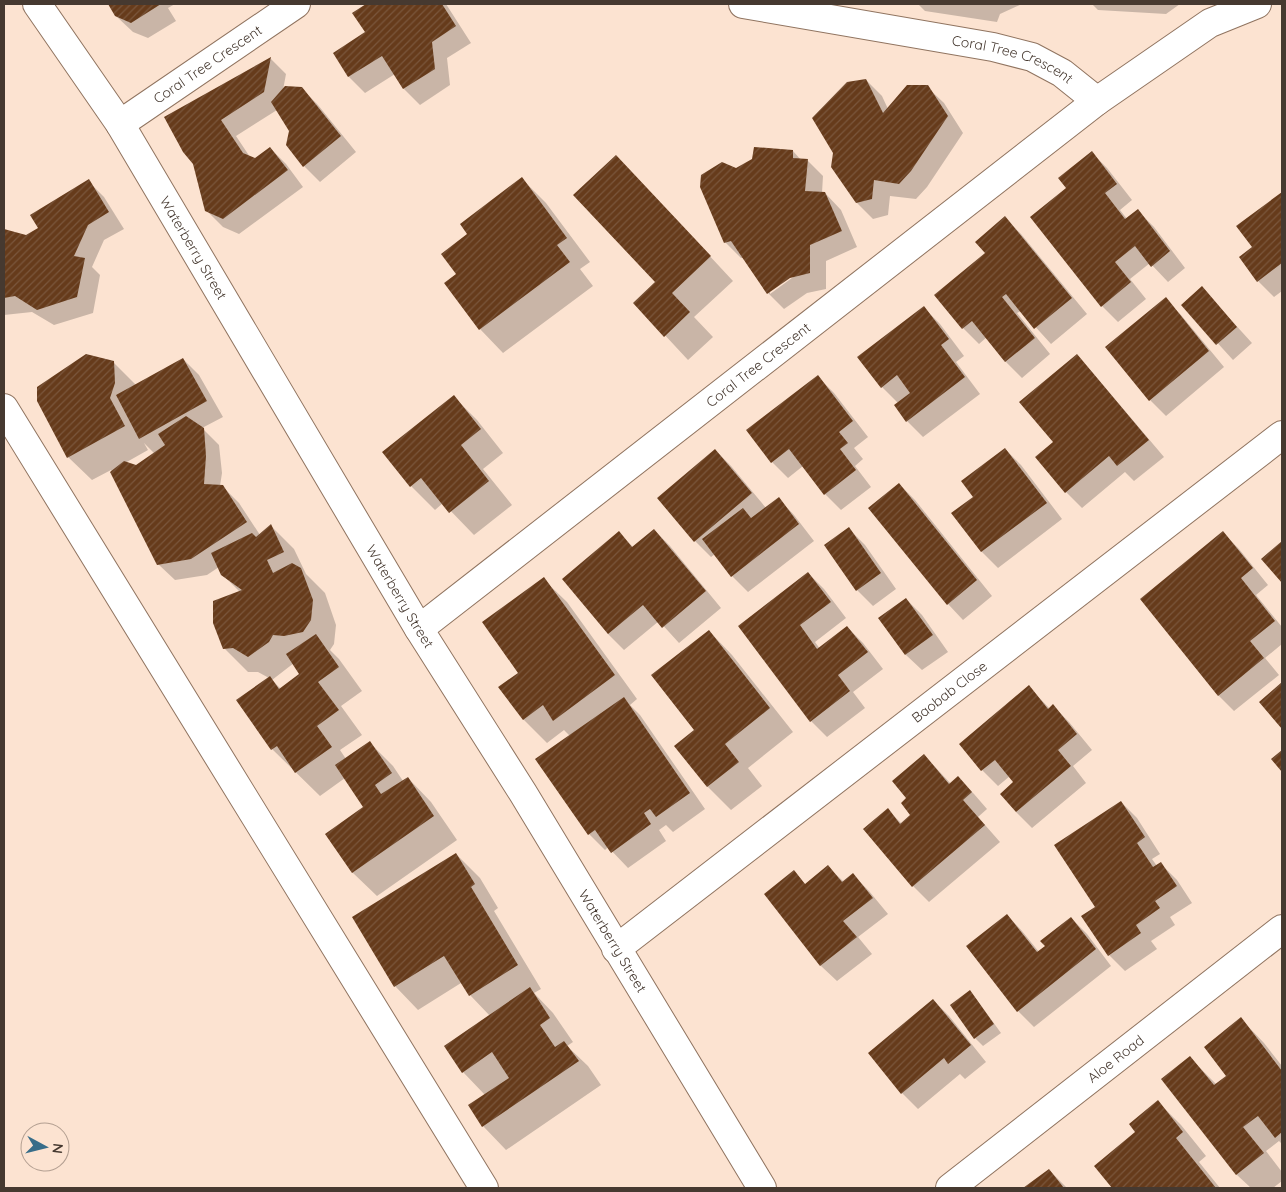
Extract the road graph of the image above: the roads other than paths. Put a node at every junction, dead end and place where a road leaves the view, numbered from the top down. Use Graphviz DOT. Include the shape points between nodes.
graph roads {
  1 [pos="38,4"];
  2 [pos="296,4"];
  3 [pos="743,4"];
  4 [pos="1257,4"];
  5 [pos="1097,101"];
  6 [pos="120,124"];
  7 [pos="4,408"];
  8 [pos="1282,435"];
  9 [pos="419,629"];
  10 [pos="1282,929"];
  11 [pos="616,949"];
  12 [pos="484,1188"];
  13 [pos="762,1188"];
  14 [pos="950,1188"];
  1 -- 6 [label="street, Waterberry Street"];
  2 -- 6 [label="street, Coral Tree Crescent"];
  3 -- 5 [label="street, Coral Tree Crescent" via="994,47 1032,57 1062,73"];
  4 -- 5 [label="street, Coral Tree Crescent" via="1210,22"];
  5 -- 9 [label="street, Coral Tree Crescent"];
  6 -- 9 [label="street, Waterberry Street"];
  7 -- 12 [label="street"];
  8 -- 11 [label="street, Baobab Close"];
  9 -- 11 [label="street, Waterberry Street" via="523,793"];
  10 -- 14 [label="street, Aloe Road"];
  11 -- 13 [label="street, Waterberry Street"];
}
